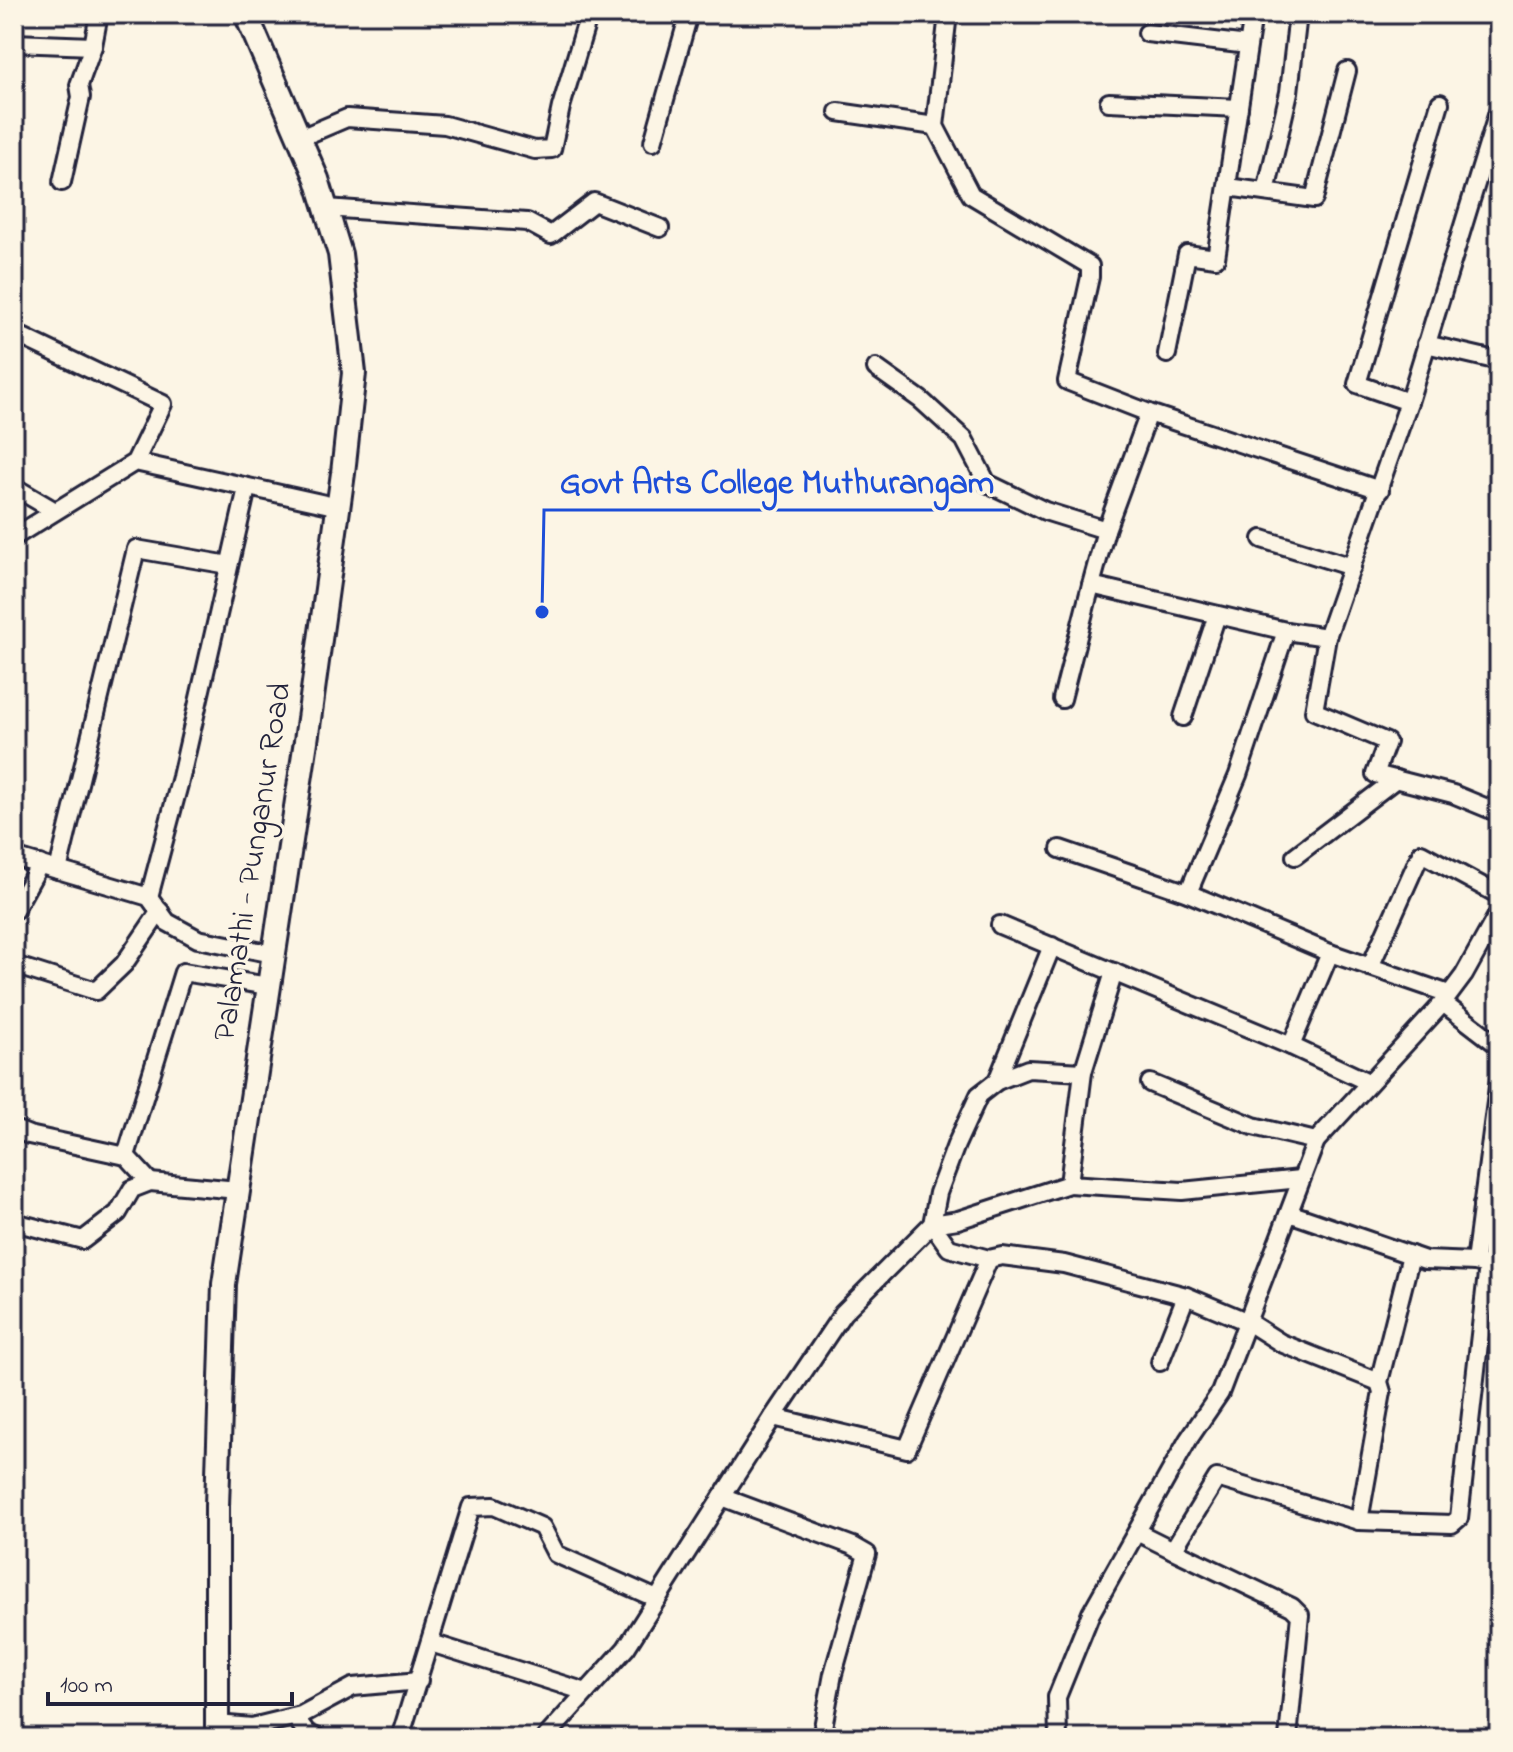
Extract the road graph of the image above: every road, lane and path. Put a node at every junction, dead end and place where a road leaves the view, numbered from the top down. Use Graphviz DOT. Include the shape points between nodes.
graph roads {
  1 [pos="99,14"];
  2 [pos="246,14"];
  3 [pos="589,14"];
  4 [pos="689,14"];
  5 [pos="948,14"];
  6 [pos="1253,14"];
  7 [pos="1298,14"];
  8 [pos="1147,33"];
  9 [pos="14,43"];
  10 [pos="1248,45"];
  11 [pos="93,46"];
  12 [pos="1347,71"];
  13 [pos="1109,102"];
  14 [pos="1440,103"];
  15 [pos="1239,108"];
  16 [pos="1499,109"];
  17 [pos="838,112"];
  18 [pos="935,126"];
  19 [pos="300,138"];
  20 [pos="653,142"];
  21 [pos="62,182"];
  22 [pos="1228,187"];
  23 [pos="1266,192"];
  24 [pos="326,208"];
  25 [pos="660,228"];
  26 [pos="14,333"];
  27 [pos="1426,344"];
  28 [pos="1167,354"];
  29 [pos="1499,361"];
  30 [pos="876,368"];
  31 [pos="1409,402"];
  32 [pos="1149,413"];
  33 [pos="135,462"];
  34 [pos="14,487"];
  35 [pos="247,488"];
  36 [pos="1380,490"];
  37 [pos="339,507"];
  38 [pos="55,511"];
  39 [pos="1106,530"];
  40 [pos="14,537"];
  41 [pos="1262,539"];
  42 [pos="229,565"];
  43 [pos="1352,567"];
  44 [pos="1091,585"];
  45 [pos="1217,615"];
  46 [pos="1286,631"];
  47 [pos="1327,637"];
  48 [pos="1062,699"];
  49 [pos="1183,717"];
  50 [pos="1396,779"];
  51 [pos="1499,813"];
  52 [pos="1060,849"];
  53 [pos="1295,856"];
  54 [pos="14,857"];
  55 [pos="40,864"];
  56 [pos="58,870"];
  57 [pos="1188,893"];
  58 [pos="1499,895"];
  59 [pos="149,897"];
  60 [pos="14,911"];
  61 [pos="160,911"];
  62 [pos="1499,912"];
  63 [pos="1000,925"];
  64 [pos="1052,946"];
  65 [pos="1330,953"];
  66 [pos="273,954"];
  67 [pos="14,965"];
  68 [pos="1370,967"];
  69 [pos="1114,972"];
  70 [pos="268,986"];
  71 [pos="1446,999"];
  72 [pos="1291,1046"];
  73 [pos="1499,1046"];
  74 [pos="1083,1072"];
  75 [pos="1499,1079"];
  76 [pos="997,1081"];
  77 [pos="1368,1082"];
  78 [pos="1150,1083"];
  79 [pos="14,1129"];
  80 [pos="1316,1141"];
  81 [pos="126,1156"];
  82 [pos="1300,1179"];
  83 [pos="150,1182"];
  84 [pos="1069,1184"];
  85 [pos="238,1190"];
  86 [pos="1491,1206"];
  87 [pos="1289,1213"];
  88 [pos="14,1222"];
  89 [pos="932,1224"];
  90 [pos="1411,1255"];
  91 [pos="989,1259"];
  92 [pos="1487,1265"];
  93 [pos="1186,1296"];
  94 [pos="1248,1322"];
  95 [pos="1160,1362"];
  96 [pos="1379,1382"];
  97 [pos="773,1417"];
  98 [pos="722,1497"];
  99 [pos="1359,1521"];
  100 [pos="1137,1532"];
  101 [pos="1173,1550"];
  102 [pos="657,1599"];
  103 [pos="431,1643"];
  104 [pos="419,1681"];
  105 [pos="586,1692"];
  106 [pos="295,1717"];
  107 [pos="217,1731"];
  108 [pos="318,1738"];
  109 [pos="400,1738"];
  110 [pos="545,1738"];
  111 [pos="821,1738"];
  112 [pos="1058,1738"];
  113 [pos="1288,1738"];
  1 -- 11 [label="street"];
  2 -- 19 [label="street, Palamathi - Punganur Road"];
  3 -- 19 [label="street" via="552,149 535,150 445,125 347,118"];
  4 -- 20 [label="street"];
  5 -- 18 [label="street"];
  6 -- 10 [label="street"];
  7 -- 23 [label="street" via="1289,92"];
  8 -- 10 [label="street"];
  9 -- 11 [label="street"];
  10 -- 15 [label="street"];
  11 -- 21 [label="street" via="79,85 81,97"];
  12 -- 23 [label="street" via="1314,199"];
  13 -- 15 [label="street"];
  14 -- 31 [label="street" via="1357,384"];
  15 -- 22 [label="street"];
  16 -- 27 [label="street"];
  17 -- 18 [label="street"];
  18 -- 32 [label="street" via="971,195 1090,266 1067,381"];
  19 -- 24 [label="street, Palamathi - Punganur Road"];
  22 -- 23 [label="street"];
  22 -- 28 [label="street" via="1216,258 1187,254"];
  24 -- 25 [label="street" via="527,222 551,235 594,202"];
  24 -- 37 [label="street, Palamathi - Punganur Road" via="340,254 354,373"];
  26 -- 33 [label="street" via="163,404"];
  27 -- 29 [label="street"];
  27 -- 31 [label="street"];
  30 -- 39 [label="street" via="964,439 987,483 1045,511"];
  31 -- 36 [label="street"];
  32 -- 36 [label="street"];
  32 -- 39 [label="street"];
  33 -- 35 [label="street"];
  33 -- 38 [label="street"];
  34 -- 38 [label="street"];
  35 -- 37 [label="street"];
  35 -- 42 [label="street"];
  36 -- 43 [label="street"];
  37 -- 66 [label="street, Palamathi - Punganur Road"];
  38 -- 40 [label="street"];
  39 -- 44 [label="street"];
  41 -- 43 [label="street"];
  42 -- 56 [label="street" via="136,549"];
  42 -- 59 [label="street"];
  43 -- 47 [label="street"];
  44 -- 45 [label="street"];
  44 -- 48 [label="street"];
  45 -- 46 [label="street"];
  45 -- 49 [label="street"];
  46 -- 47 [label="street"];
  46 -- 57 [label="street" via="1238,775"];
  47 -- 50 [label="street" via="1314,711 1387,742 1375,774"];
  50 -- 51 [label="street"];
  50 -- 53 [label="street"];
  52 -- 57 [label="street"];
  54 -- 55 [label="street"];
  55 -- 56 [label="street"];
  55 -- 60 [label="street"];
  56 -- 59 [label="street"];
  57 -- 65 [label="street"];
  58 -- 68 [label="street" via="1421,853"];
  59 -- 61 [label="street"];
  61 -- 66 [label="street" via="167,922 198,939"];
  61 -- 67 [label="street" via="124,964 96,991"];
  62 -- 71 [label="street"];
  63 -- 64 [label="street"];
  64 -- 69 [label="street"];
  64 -- 76 [label="street"];
  65 -- 68 [label="street"];
  65 -- 72 [label="street"];
  66 -- 70 [label="street, Palamathi - Punganur Road"];
  68 -- 71 [label="street"];
  69 -- 72 [label="street"];
  69 -- 74 [label="street"];
  70 -- 81 [label="street" via="183,972"];
  70 -- 85 [label="street, Palamathi - Punganur Road"];
  71 -- 73 [label="street"];
  71 -- 77 [label="street"];
  72 -- 77 [label="street"];
  74 -- 76 [label="street" via="1028,1069"];
  74 -- 84 [label="street"];
  75 -- 86 [label="street"];
  76 -- 89 [label="street" via="979,1095 956,1145"];
  77 -- 80 [label="street"];
  78 -- 80 [label="street" via="1253,1126"];
  79 -- 81 [label="street"];
  80 -- 82 [label="street"];
  81 -- 83 [label="street"];
  82 -- 84 [label="street" via="1182,1191"];
  82 -- 87 [label="street"];
  83 -- 85 [label="street"];
  83 -- 88 [label="street" via="132,1189 118,1213 83,1240"];
  84 -- 89 [label="street"];
  85 -- 107 [label="street, Palamathi - Punganur Road" via="224,1284"];
  86 -- 92 [label="street"];
  87 -- 90 [label="street"];
  87 -- 94 [label="street"];
  89 -- 91 [label="street" via="949,1248"];
  89 -- 97 [label="street" via="843,1313"];
  90 -- 92 [label="street"];
  90 -- 96 [label="street"];
  91 -- 93 [label="street" via="1064,1264"];
  91 -- 97 [label="street" via="907,1449"];
  92 -- 99 [label="street" via="1459,1518 1452,1524"];
  93 -- 94 [label="street"];
  93 -- 95 [label="street"];
  94 -- 96 [label="street" via="1281,1343"];
  94 -- 100 [label="street" via="1220,1393"];
  96 -- 99 [label="street" via="1382,1392"];
  97 -- 98 [label="street"];
  98 -- 102 [label="street"];
  98 -- 111 [label="street" via="867,1554"];
  99 -- 101 [label="street" via="1217,1478"];
  100 -- 101 [label="street"];
  100 -- 112 [label="street" via="1091,1613 1057,1697"];
  101 -- 113 [label="street" via="1300,1615"];
  102 -- 103 [label="street" via="556,1554 542,1527 494,1506 471,1507"];
  102 -- 105 [label="street" via="626,1648"];
  103 -- 104 [label="street"];
  103 -- 105 [label="street"];
  104 -- 106 [label="street" via="353,1687"];
  104 -- 109 [label="street"];
  105 -- 110 [label="street"];
  106 -- 107 [label="street"];
  106 -- 108 [label="street"];
}
